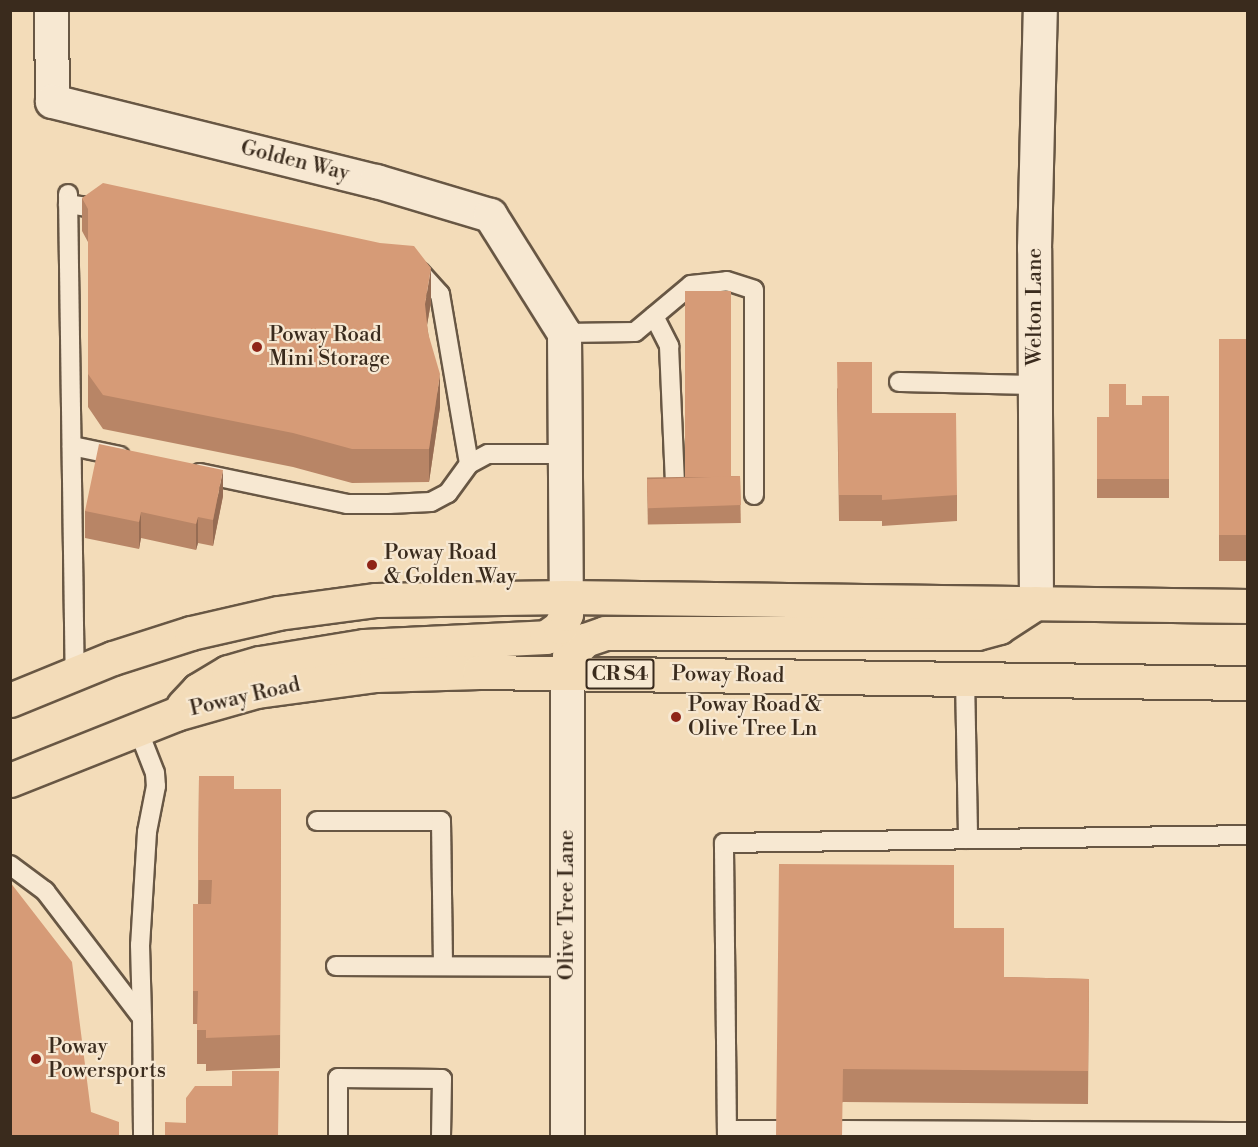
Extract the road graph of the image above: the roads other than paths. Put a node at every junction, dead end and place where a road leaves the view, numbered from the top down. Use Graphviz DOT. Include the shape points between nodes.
graph roads {
  1 [pos="51,10"];
  2 [pos="1040,10"];
  3 [pos="127,213"];
  4 [pos="387,265"];
  5 [pos="654,316"];
  6 [pos="564,333"];
  7 [pos="899,382"];
  8 [pos="1035,386"];
  9 [pos="72,446"];
  10 [pos="565,454"];
  11 [pos="140,460"];
  12 [pos="469,464"];
  13 [pos="186,470"];
  14 [pos="675,485"];
  15 [pos="754,495"];
  16 [pos="566,597"];
  17 [pos="1036,603"];
  18 [pos="1248,606"];
  19 [pos="75,672"];
  20 [pos="567,673"];
  21 [pos="965,678"];
  22 [pos="1248,683"];
  23 [pos="10,700"];
  24 [pos="176,714"];
  25 [pos="137,727"];
  26 [pos="10,780"];
  27 [pos="317,821"];
  28 [pos="1248,835"];
  29 [pos="968,839"];
  30 [pos="10,865"];
  31 [pos="336,966"];
  32 [pos="443,966"];
  33 [pos="567,967"];
  34 [pos="142,1018"];
  35 [pos="777,1130"];
  36 [pos="843,1130"];
  37 [pos="1248,1132"];
  38 [pos="727,1133"];
  39 [pos="1115,1134"];
  40 [pos="1204,1134"];
  41 [pos="143,1137"];
  42 [pos="338,1137"];
  43 [pos="441,1137"];
  44 [pos="567,1137"];
  1 -- 6 [label="street, Golden Way" via="52,101 376,181 490,215"];
  2 -- 8 [label="street, Welton Lane"];
  3 -- 9 [label="lane" via="68,198"];
  4 -- 12 [label="lane" via="420,272 440,294"];
  5 -- 6 [label="lane" via="635,332"];
  5 -- 14 [label="lane" via="669,346"];
  5 -- 15 [label="lane" via="691,285 727,281 753,290"];
  6 -- 10 [label="street"];
  7 -- 8 [label="lane"];
  8 -- 17 [label="street, Welton Lane"];
  9 -- 11 [label="lane"];
  9 -- 19 [label="lane"];
  10 -- 12 [label="lane" via="488,454"];
  10 -- 16 [label="street"];
  12 -- 13 [label="lane" via="448,493 431,502 389,504 347,504"];
  16 -- 17 [label="main road"];
  16 -- 19 [label="main road" via="426,597 307,608 190,633"];
  16 -- 24 [label="main road" via="566,614 560,627 546,637 364,646 260,663 228,672 198,690"];
  17 -- 18 [label="main road"];
  17 -- 20 [label="main road" via="999,627 977,633 605,633 585,640 569,656"];
  19 -- 23 [label="main road"];
  20 -- 21 [label="main road, Poway Road / CR S4"];
  20 -- 24 [label="main road, Poway Road / CR S4" via="423,672 316,680"];
  20 -- 33 [label="street, Olive Tree Lane"];
  21 -- 22 [label="main road, Poway Road / CR S4"];
  21 -- 29 [label="lane"];
  24 -- 25 [label="main road, Poway Road / CR S4"];
  25 -- 26 [label="main road, Poway Road / CR S4"];
  25 -- 34 [label="lane" via="155,773 156,786 147,832 145,915 140,945"];
  27 -- 32 [label="lane" via="441,821"];
  28 -- 29 [label="lane"];
  29 -- 38 [label="lane" via="724,843"];
  30 -- 34 [label="lane" via="45,891"];
  31 -- 32 [label="lane"];
  32 -- 33 [label="lane"];
  33 -- 44 [label="street, Olive Tree Lane"];
  34 -- 41 [label="lane"];
  35 -- 38 [label="lane"];
  36 -- 39 [label="lane"];
  37 -- 40 [label="lane"];
  39 -- 40 [label="lane"];
  42 -- 43 [label="lane" via="338,1078 442,1079"];
}
